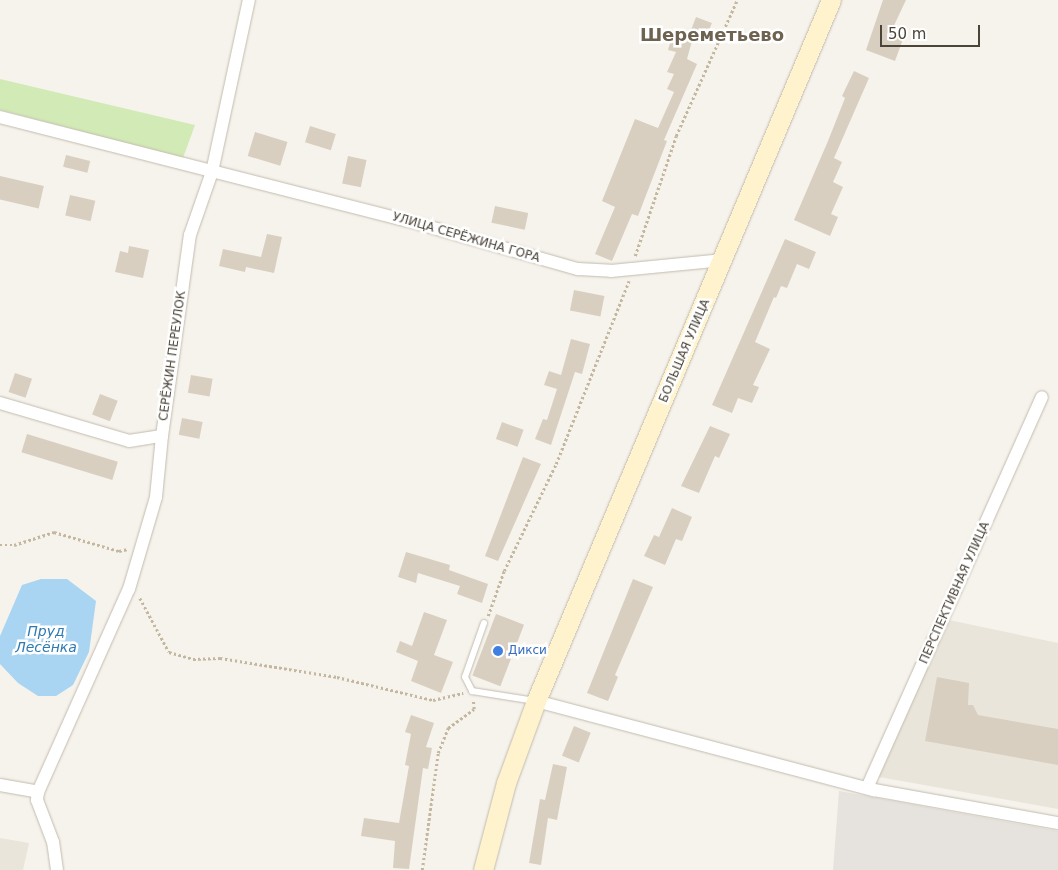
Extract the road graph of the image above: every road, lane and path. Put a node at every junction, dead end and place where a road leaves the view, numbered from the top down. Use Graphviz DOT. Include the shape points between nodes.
graph roads {
  1 [pos="249,0"];
  2 [pos="738,0"];
  3 [pos="830,0"];
  4 [pos="0,117"];
  5 [pos="212,172"];
  6 [pos="634,259"];
  7 [pos="723,260"];
  8 [pos="630,280"];
  9 [pos="1042,397"];
  10 [pos="0,403"];
  11 [pos="162,436"];
  12 [pos="0,545"];
  13 [pos="142,547"];
  14 [pos="129,589"];
  15 [pos="484,623"];
  16 [pos="472,691"];
  17 [pos="454,695"];
  18 [pos="536,701"];
  19 [pos="0,785"];
  20 [pos="867,788"];
  21 [pos="38,792"];
  22 [pos="1058,823"];
  23 [pos="57,870"];
  24 [pos="422,870"];
  25 [pos="483,870"];
  1 -- 5 [label="street"];
  2 -- 6 [label="path" via="676,136"];
  3 -- 7 [label="street, БОЛЬШАЯ УЛИЦА"];
  4 -- 5 [label="street, УЛИЦА СЕРЁЖИНА ГОРА"];
  5 -- 7 [label="street, УЛИЦА СЕРЁЖИНА ГОРА" via="409,221 578,269 611,271"];
  5 -- 11 [label="street, СЕРЁЖИН ПЕРЕУЛОК" via="190,235"];
  7 -- 18 [label="street, БОЛЬШАЯ УЛИЦА"];
  8 -- 15 [label="path" via="556,464 504,571"];
  9 -- 20 [label="street, ПЕРСПЕКТИВНАЯ УЛИЦА"];
  10 -- 11 [label="street, СЕРЁЖИН ПЕРЕУЛОК" via="129,441"];
  11 -- 13 [label="street" via="156,497"];
  12 -- 13 [label="path" via="14,545 54,532 119,551"];
  13 -- 14 [label="street"];
  14 -- 17 [label="path" via="136,593 150,614 169,652 193,659 220,658 371,683 433,700"];
  14 -- 21 [label="street"];
  15 -- 16 [label="lane" via="465,677"];
  16 -- 18 [label="lane"];
  16 -- 24 [label="path" via="474,709 448,728 438,753"];
  18 -- 20 [label="street"];
  18 -- 25 [label="street, БОЛЬШАЯ УЛИЦА" via="506,783"];
  19 -- 21 [label="street"];
  20 -- 22 [label="street"];
  21 -- 23 [label="street" via="37,800 53,842"];
}
